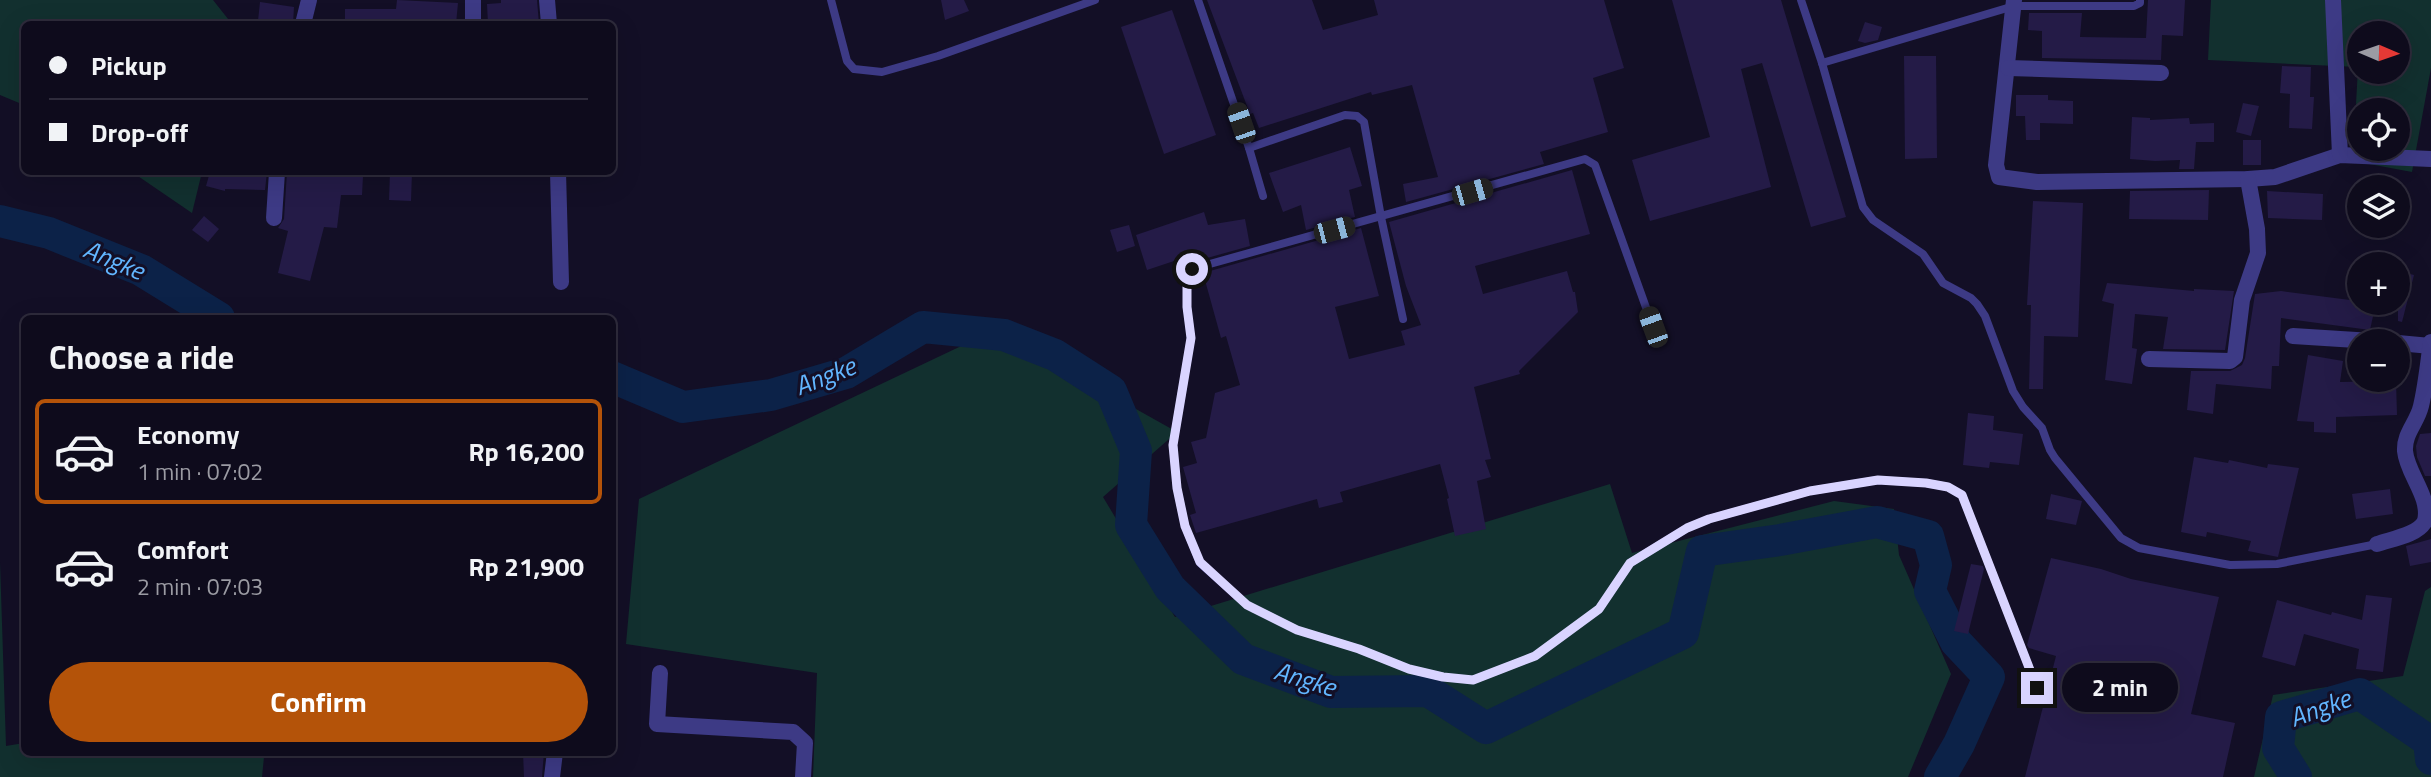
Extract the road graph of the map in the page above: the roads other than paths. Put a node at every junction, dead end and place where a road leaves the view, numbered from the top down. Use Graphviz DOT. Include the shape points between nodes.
graph roads {
  1 [pos="309,0"];
  2 [pos="473,0"];
  3 [pos="547,0"];
  4 [pos="831,0"];
  5 [pos="1095,0"];
  6 [pos="1198,0"];
  7 [pos="1801,0"];
  8 [pos="2140,0"];
  9 [pos="2333,0"];
  10 [pos="2081,2"];
  11 [pos="2014,3"];
  12 [pos="304,21"];
  13 [pos="474,21"];
  14 [pos="549,21"];
  15 [pos="1822,63"];
  16 [pos="2008,68"];
  17 [pos="2161,73"];
  18 [pos="1249,148"];
  19 [pos="2340,156"];
  20 [pos="2431,159"];
  21 [pos="277,175"];
  22 [pos="558,175"];
  23 [pos="2248,179"];
  24 [pos="1263,196"];
  25 [pos="1381,217"];
  26 [pos="274,218"];
  27 [pos="561,282"];
  28 [pos="1403,319"];
  29 [pos="1653,327"];
  30 [pos="2293,336"];
  31 [pos="2347,339"];
  32 [pos="2410,344"];
  33 [pos="2431,344"];
  34 [pos="2149,359"];
  35 [pos="2424,478"];
  36 [pos="2377,544"];
  37 [pos="660,673"];
  38 [pos="2037,688"];
  39 [pos="555,756"];
  40 [pos="552,777"];
  41 [pos="803,777"];
  1 -- 12 [label="street"];
  2 -- 13 [label="street"];
  3 -- 14 [label="street"];
  4 -- 5 [label="lane" via="847,61 854,69 882,72"];
  6 -- 18 [label="lane"];
  7 -- 15 [label="lane"];
  8 -- 10 [label="lane" via="2134,6"];
  9 -- 19 [label="street"];
  10 -- 11 [label="lane"];
  11 -- 15 [label="lane"];
  11 -- 16 [label="street"];
  15 -- 36 [label="lane" via="1863,207 1873,220 1923,254 1942,283 1977,304 2012,391 2042,428 2055,458 2121,538 2139,548 2230,565 2277,564"];
  16 -- 17 [label="street"];
  16 -- 23 [label="street" via="1996,165 1999,177 2038,182"];
  18 -- 24 [label="lane"];
  18 -- 25 [label="lane" via="1345,115 1356,116 1364,122"];
  19 -- 20 [label="street"];
  19 -- 23 [label="street" via="2275,177"];
  21 -- 26 [label="street"];
  22 -- 27 [label="street"];
  23 -- 34 [label="street" via="2258,253 2242,300 2235,357 2230,361"];
  25 -- 28 [label="lane"];
  25 -- 29 [label="lane" via="1585,159 1595,165"];
  25 -- 38 [label="lane" via="1192,269 1187,278 1191,338 1173,445 1177,488 1185,526 1200,562 1247,605 1297,630 1409,669 1473,680 1535,656 1599,609 1630,563 1687,528 1810,491 1878,480 1926,483 1962,495"];
  30 -- 31 [label="street"];
  32 -- 33 [label="street"];
  33 -- 35 [label="street" via="2421,407 2406,439 2407,466"];
  35 -- 36 [label="street" via="2427,519 2420,528"];
  37 -- 41 [label="street" via="657,724 793,732 805,743"];
  39 -- 40 [label="street"];
}
